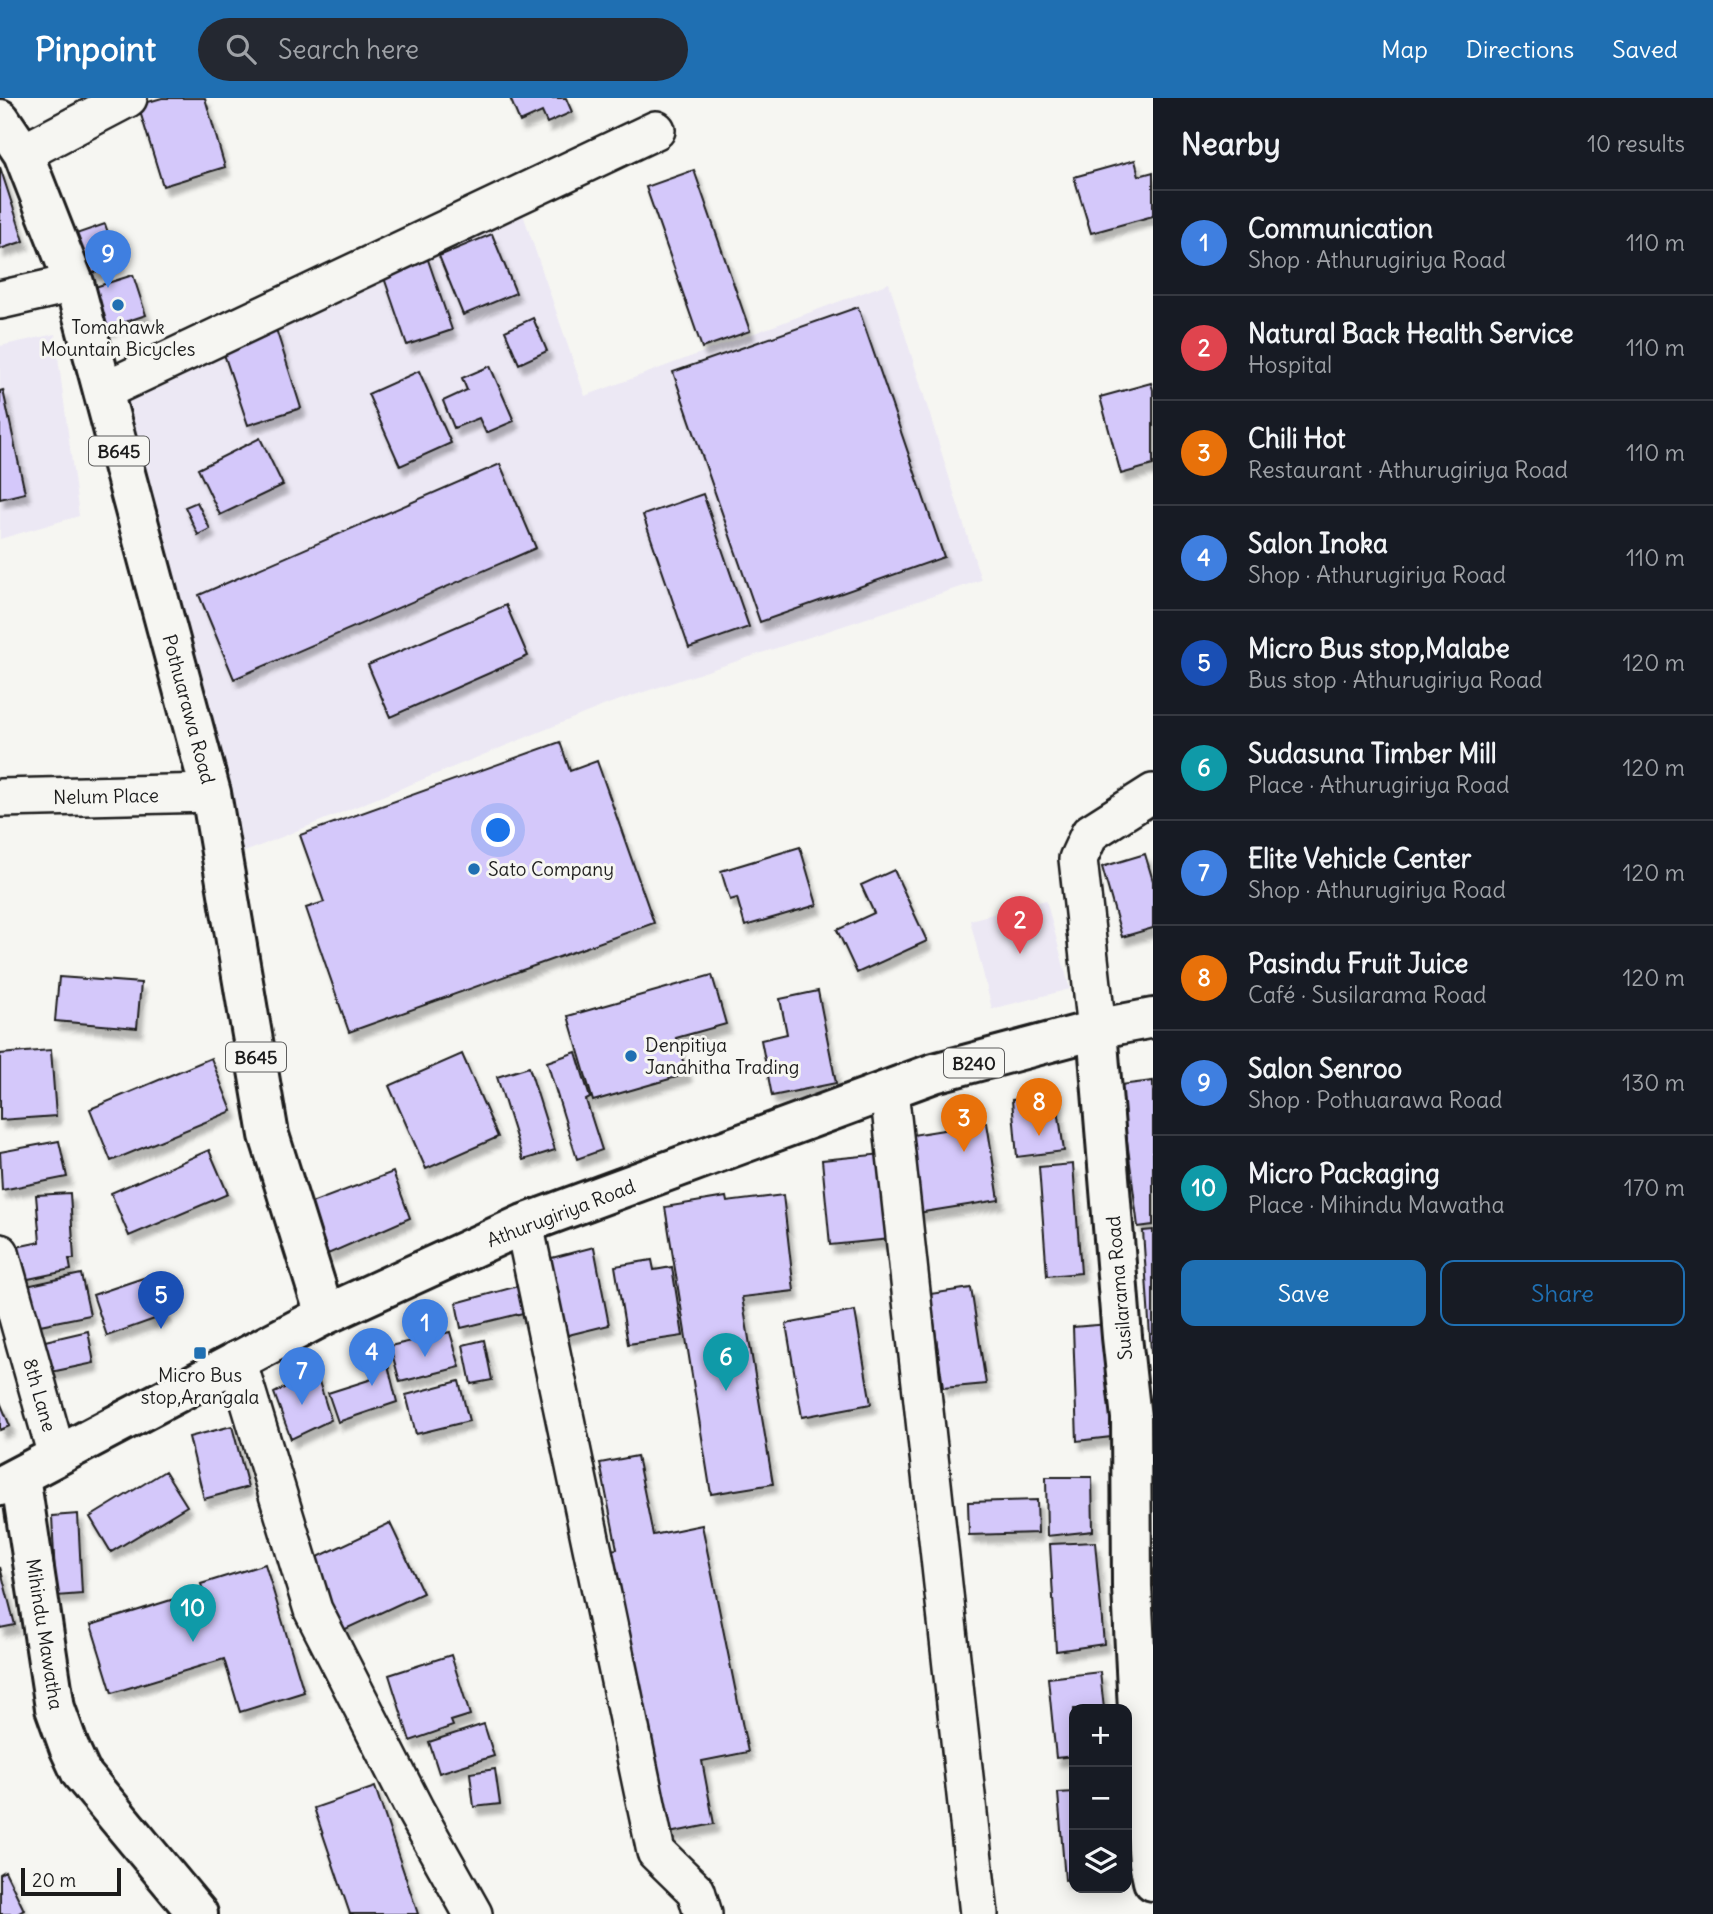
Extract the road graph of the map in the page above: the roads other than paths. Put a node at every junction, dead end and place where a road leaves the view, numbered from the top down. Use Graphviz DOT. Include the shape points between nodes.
graph roads {
  1 [pos="128,98"];
  2 [pos="0,118"];
  3 [pos="656,130"];
  4 [pos="23,153"];
  5 [pos="75,283"];
  6 [pos="0,300"];
  7 [pos="103,391"];
  8 [pos="211,793"];
  9 [pos="1153,793"];
  10 [pos="0,798"];
  11 [pos="1153,1018"];
  12 [pos="1097,1030"];
  13 [pos="889,1090"];
  14 [pos="524,1224"];
  15 [pos="0,1253"];
  16 [pos="325,1315"];
  17 [pos="237,1360"];
  18 [pos="57,1456"];
  19 [pos="10,1481"];
  20 [pos="1153,1881"];
  21 [pos="198,1914"];
  22 [pos="473,1914"];
  23 [pos="703,1914"];
  24 [pos="979,1914"];
  1 -- 4 [label="street"];
  2 -- 4 [label="main road, Pothuarawa Road / B645"];
  3 -- 7 [label="street"];
  4 -- 5 [label="main road, Pothuarawa Road / B645"];
  5 -- 6 [label="street"];
  5 -- 7 [label="main road, Pothuarawa Road / B645"];
  7 -- 8 [label="main road, Pothuarawa Road / B645"];
  8 -- 10 [label="street, Nelum Place"];
  8 -- 16 [label="main road, Pothuarawa Road / B645" via="270,1135"];
  9 -- 12 [label="street" via="1090,833 1078,859"];
  11 -- 12 [label="main road, Athurugiriya Road / B240"];
  12 -- 13 [label="main road, Athurugiriya Road / B240" via="934,1073"];
  12 -- 20 [label="main road, Susilarama Road" via="1131,1418 1132,1587"];
  13 -- 14 [label="main road, Athurugiriya Road / B240"];
  13 -- 24 [label="street"];
  14 -- 16 [label="main road, Athurugiriya Road / B240"];
  14 -- 23 [label="street" via="656,1852 696,1891"];
  15 -- 18 [label="street, 8th Lane"];
  16 -- 17 [label="main road, Athurugiriya Road / B240"];
  17 -- 18 [label="main road, Athurugiriya Road / B240"];
  17 -- 22 [label="street" via="313,1610"];
  18 -- 19 [label="main road, Athurugiriya Road / B240"];
  19 -- 21 [label="main road, Mihindu Mawatha" via="55,1707 69,1747 81,1773"];
}
